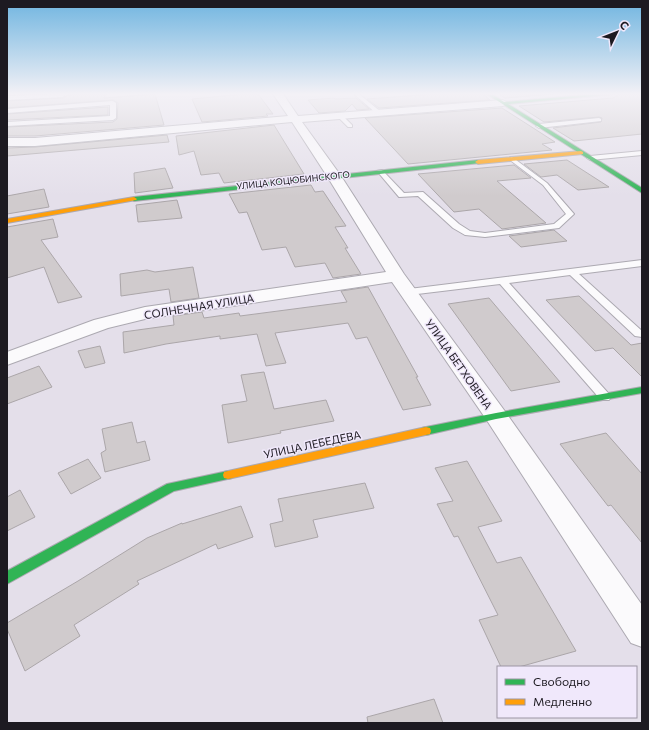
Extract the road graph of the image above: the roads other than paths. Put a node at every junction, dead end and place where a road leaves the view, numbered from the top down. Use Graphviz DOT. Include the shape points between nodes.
graph roads {
  1 [pos="193,128"];
  2 [pos="301,128"];
  3 [pos="542,128"];
  4 [pos="7,142"];
  5 [pos="581,153"];
  6 [pos="642,153"];
  7 [pos="590,158"];
  8 [pos="512,159"];
  9 [pos="380,171"];
  10 [pos="334,176"];
  11 [pos="642,192"];
  12 [pos="7,221"];
  13 [pos="642,263"];
  14 [pos="573,273"];
  15 [pos="502,281"];
  16 [pos="403,284"];
  17 [pos="642,334"];
  18 [pos="7,359"];
  19 [pos="642,390"];
  20 [pos="605,397"];
  21 [pos="496,416"];
  22 [pos="7,578"];
  23 [pos="642,632"];
  1 -- 4 [label="street" via="35,142"];
  2 -- 10 [label="street, УЛИЦА БЕТХОВЕНА"];
  3 -- 5 [label="main road"];
  5 -- 7 [label="main road"];
  5 -- 8 [label="main road, УЛИЦА КОЦЮБИНСКОГО"];
  6 -- 7 [label="lane"];
  7 -- 11 [label="main road"];
  8 -- 9 [label="main road, УЛИЦА КОЦЮБИНСКОГО"];
  8 -- 9 [label="lane" via="545,184 570,214 556,226 486,235 468,233 456,226 420,194 402,195"];
  9 -- 10 [label="main road, УЛИЦА КОЦЮБИНСКОГО"];
  10 -- 12 [label="main road, УЛИЦА КОЦЮБИНСКОГО" via="78,207"];
  10 -- 16 [label="street, УЛИЦА БЕТХОВЕНА"];
  13 -- 14 [label="lane"];
  14 -- 15 [label="lane"];
  14 -- 17 [label="lane"];
  15 -- 16 [label="lane"];
  15 -- 20 [label="lane"];
  16 -- 18 [label="street, СОЛНЕЧНАЯ УЛИЦА" via="145,314 101,324"];
  16 -- 21 [label="street, УЛИЦА БЕТХОВЕНА"];
  19 -- 20 [label="main road, УЛИЦА ЛЕБЕДЕВА"];
  20 -- 21 [label="main road, УЛИЦА ЛЕБЕДЕВА"];
  21 -- 22 [label="main road, УЛИЦА ЛЕБЕДЕВА" via="171,488"];
  21 -- 23 [label="street, УЛИЦА БЕТХОВЕНА"];
}
